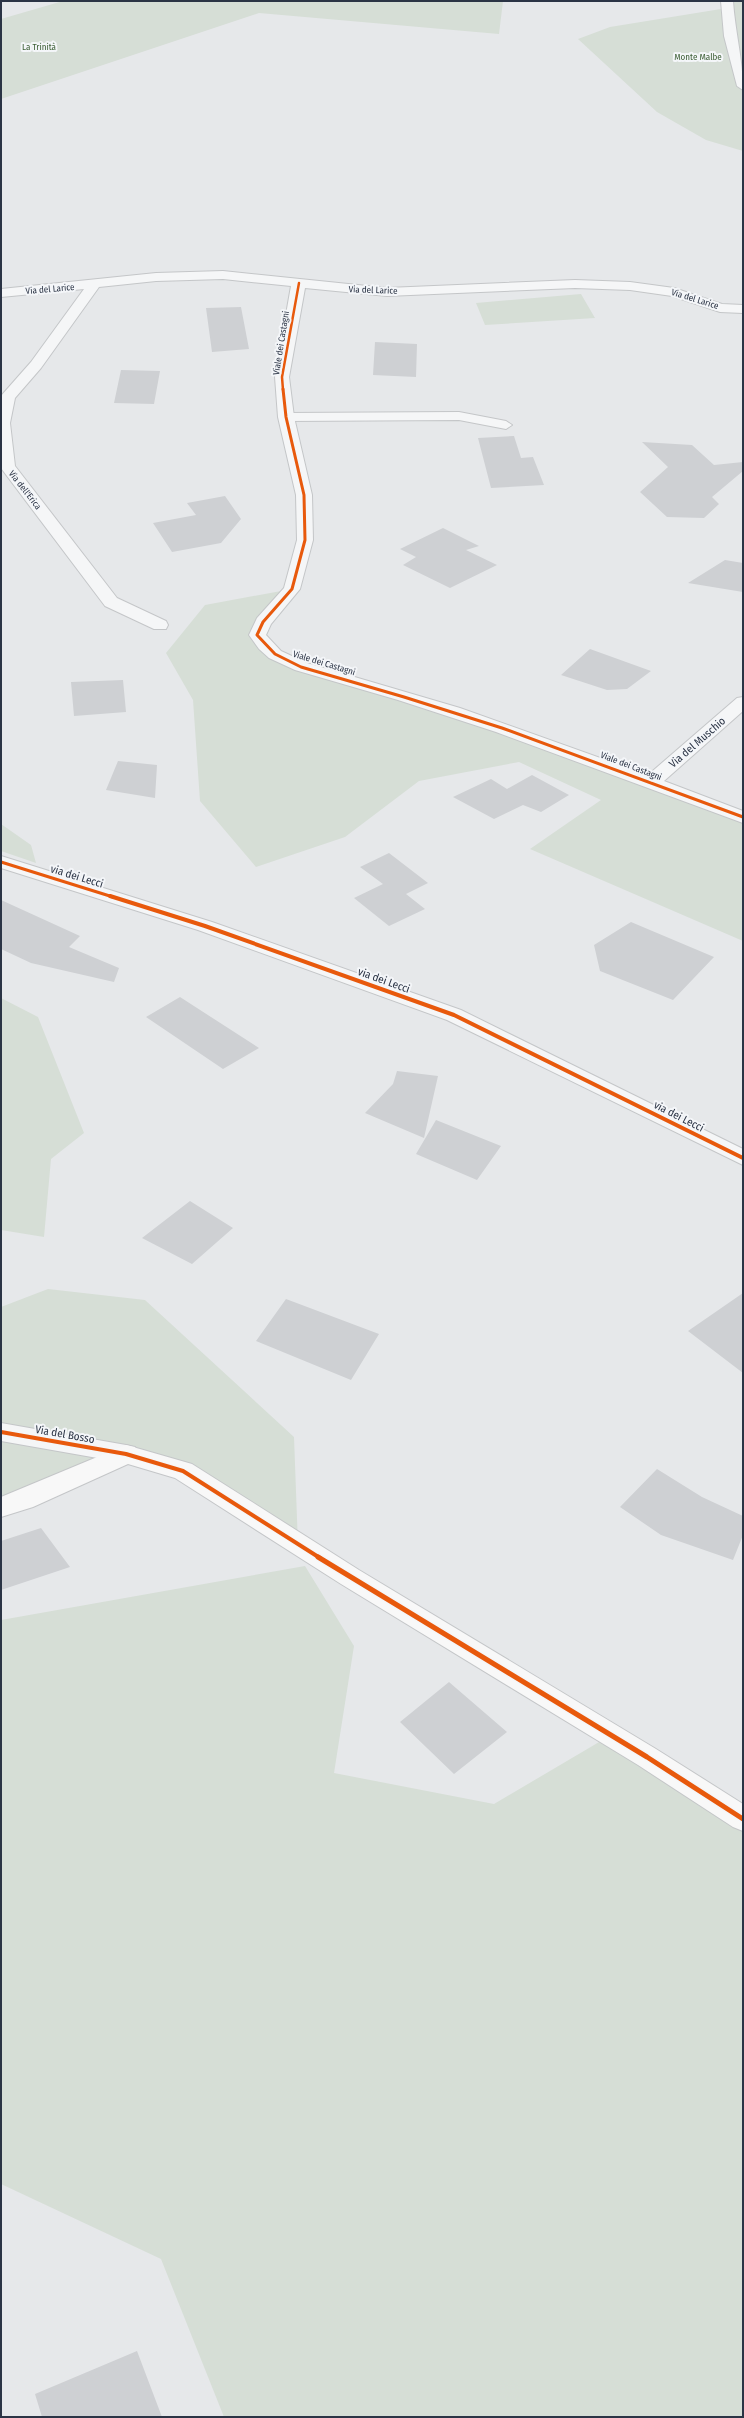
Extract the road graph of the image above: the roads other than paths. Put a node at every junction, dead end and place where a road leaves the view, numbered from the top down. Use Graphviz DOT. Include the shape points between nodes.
graph roads {
  1 [pos="727,1"];
  2 [pos="743,86"];
  3 [pos="299,283"];
  4 [pos="94,284"];
  5 [pos="1,293"];
  6 [pos="743,309"];
  7 [pos="286,417"];
  8 [pos="506,425"];
  9 [pos="160,625"];
  10 [pos="743,702"];
  11 [pos="651,782"];
  12 [pos="743,817"];
  13 [pos="1,862"];
  14 [pos="743,1158"];
  15 [pos="1,1432"];
  16 [pos="126,1454"];
  17 [pos="1,1507"];
  18 [pos="743,1819"];
  1 -- 2 [label="street" via="730,36"];
  3 -- 4 [label="street, Via del Larice" via="223,275 156,277"];
  3 -- 6 [label="street, Via del Larice" via="386,292 575,284 630,286 674,292 720,308"];
  3 -- 7 [label="street, Viale dei Castagni" via="282,378"];
  4 -- 5 [label="street, Via del Larice"];
  4 -- 9 [label="street, Via dell'Erica" via="36,365 8,397 2,423 7,466 112,602"];
  7 -- 8 [label="lane" via="459,416"];
  7 -- 11 [label="street, Viale dei Castagni" via="304,495 305,540 292,589 263,622 257,636 263,646 290,663 438,706 558,746"];
  10 -- 11 [label="street, Via del Muschio"];
  11 -- 12 [label="street, Viale dei Castagni"];
  13 -- 14 [label="street, via dei Lecci" via="205,926 454,1015"];
  15 -- 16 [label="street, Via del Bosso"];
  16 -- 17 [label="street" via="24,1500"];
  16 -- 18 [label="street" via="183,1471"];
}
